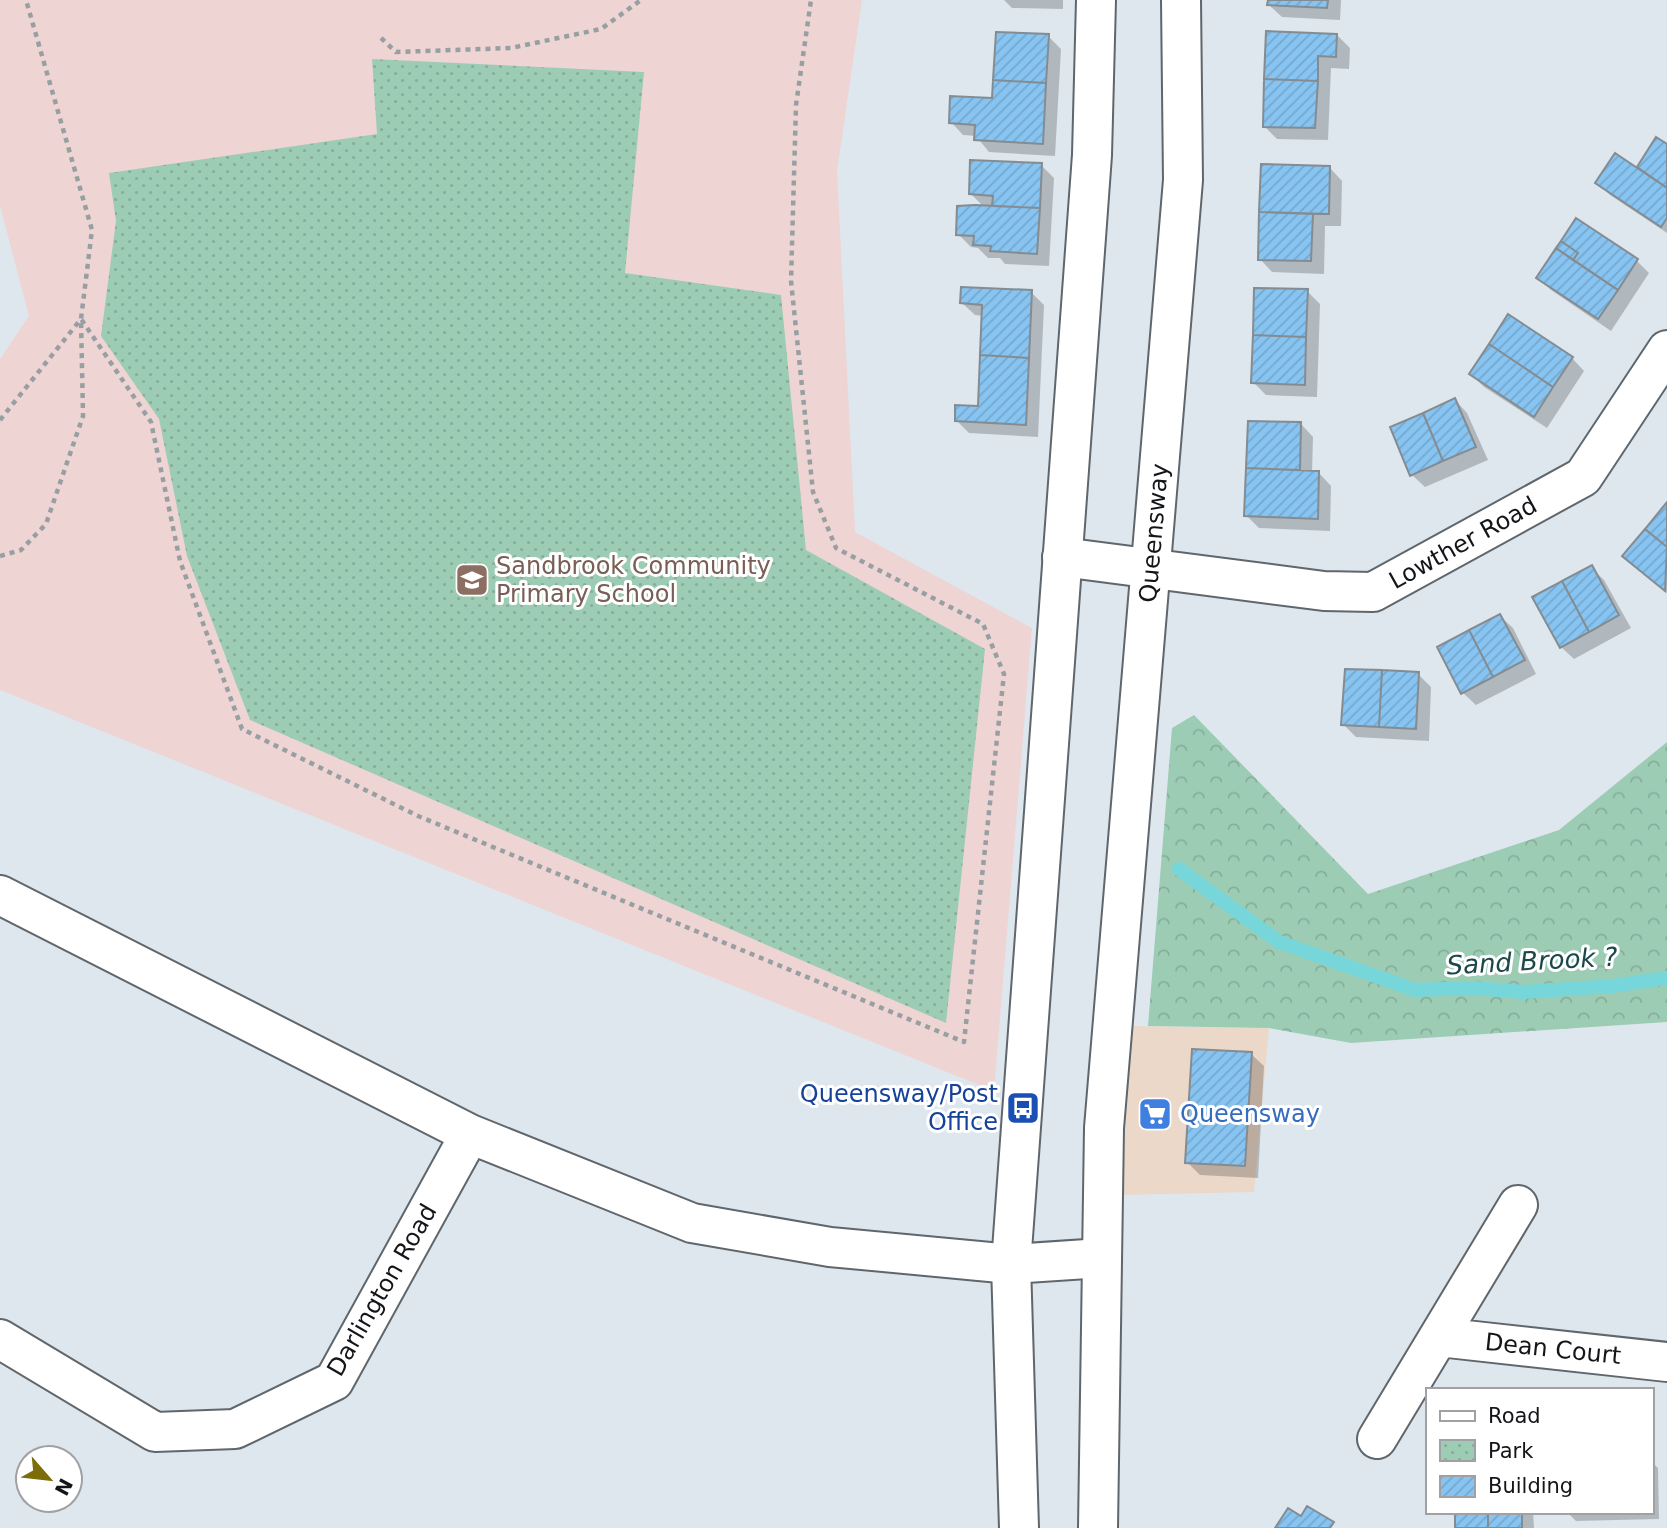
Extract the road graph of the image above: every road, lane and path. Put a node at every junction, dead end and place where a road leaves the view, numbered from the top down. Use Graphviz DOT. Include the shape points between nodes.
graph roads {
  1 [pos="26,0"];
  2 [pos="641,0"];
  3 [pos="811,0"];
  4 [pos="1096,0"];
  5 [pos="1181,0"];
  6 [pos="381,38"];
  7 [pos="81,319"];
  8 [pos="1667,350"];
  9 [pos="0,420"];
  10 [pos="0,556"];
  11 [pos="1062,558"];
  12 [pos="1150,571"];
  13 [pos="0,895"];
  14 [pos="470,1134"];
  15 [pos="1518,1205"];
  16 [pos="1102,1258"];
  17 [pos="1011,1265"];
  18 [pos="1439,1336"];
  19 [pos="0,1339"];
  20 [pos="1667,1362"];
  21 [pos="1377,1439"];
  22 [pos="1019,1528"];
  23 [pos="1098,1528"];
  1 -- 7 [label="path" via="92,230"];
  2 -- 6 [label="path" via="601,29 511,48 396,52"];
  3 -- 7 [label="path" via="796,105 791,281 813,492 836,548 983,624 1004,674 964,1042 418,816 242,729 180,561 152,422"];
  4 -- 11 [label="main road" via="1092,155"];
  5 -- 12 [label="main road, Queensway" via="1183,180"];
  7 -- 9 [label="path"];
  7 -- 10 [label="path" via="83,416 46,524 21,550"];
  8 -- 12 [label="main road, Lowther Road" via="1583,477 1373,592 1324,591"];
  11 -- 12 [label="main road, Lowther Road"];
  11 -- 17 [label="main road"];
  12 -- 16 [label="main road, Queensway" via="1104,1128"];
  13 -- 14 [label="main road"];
  14 -- 17 [label="main road" via="692,1223 830,1247"];
  14 -- 19 [label="main road, Darlington Road" via="334,1381 235,1429 155,1432"];
  15 -- 18 [label="main road"];
  16 -- 17 [label="main road"];
  16 -- 23 [label="main road, Queensway"];
  17 -- 22 [label="main road"];
  18 -- 20 [label="main road, Dean Court"];
  18 -- 21 [label="main road"];
}
